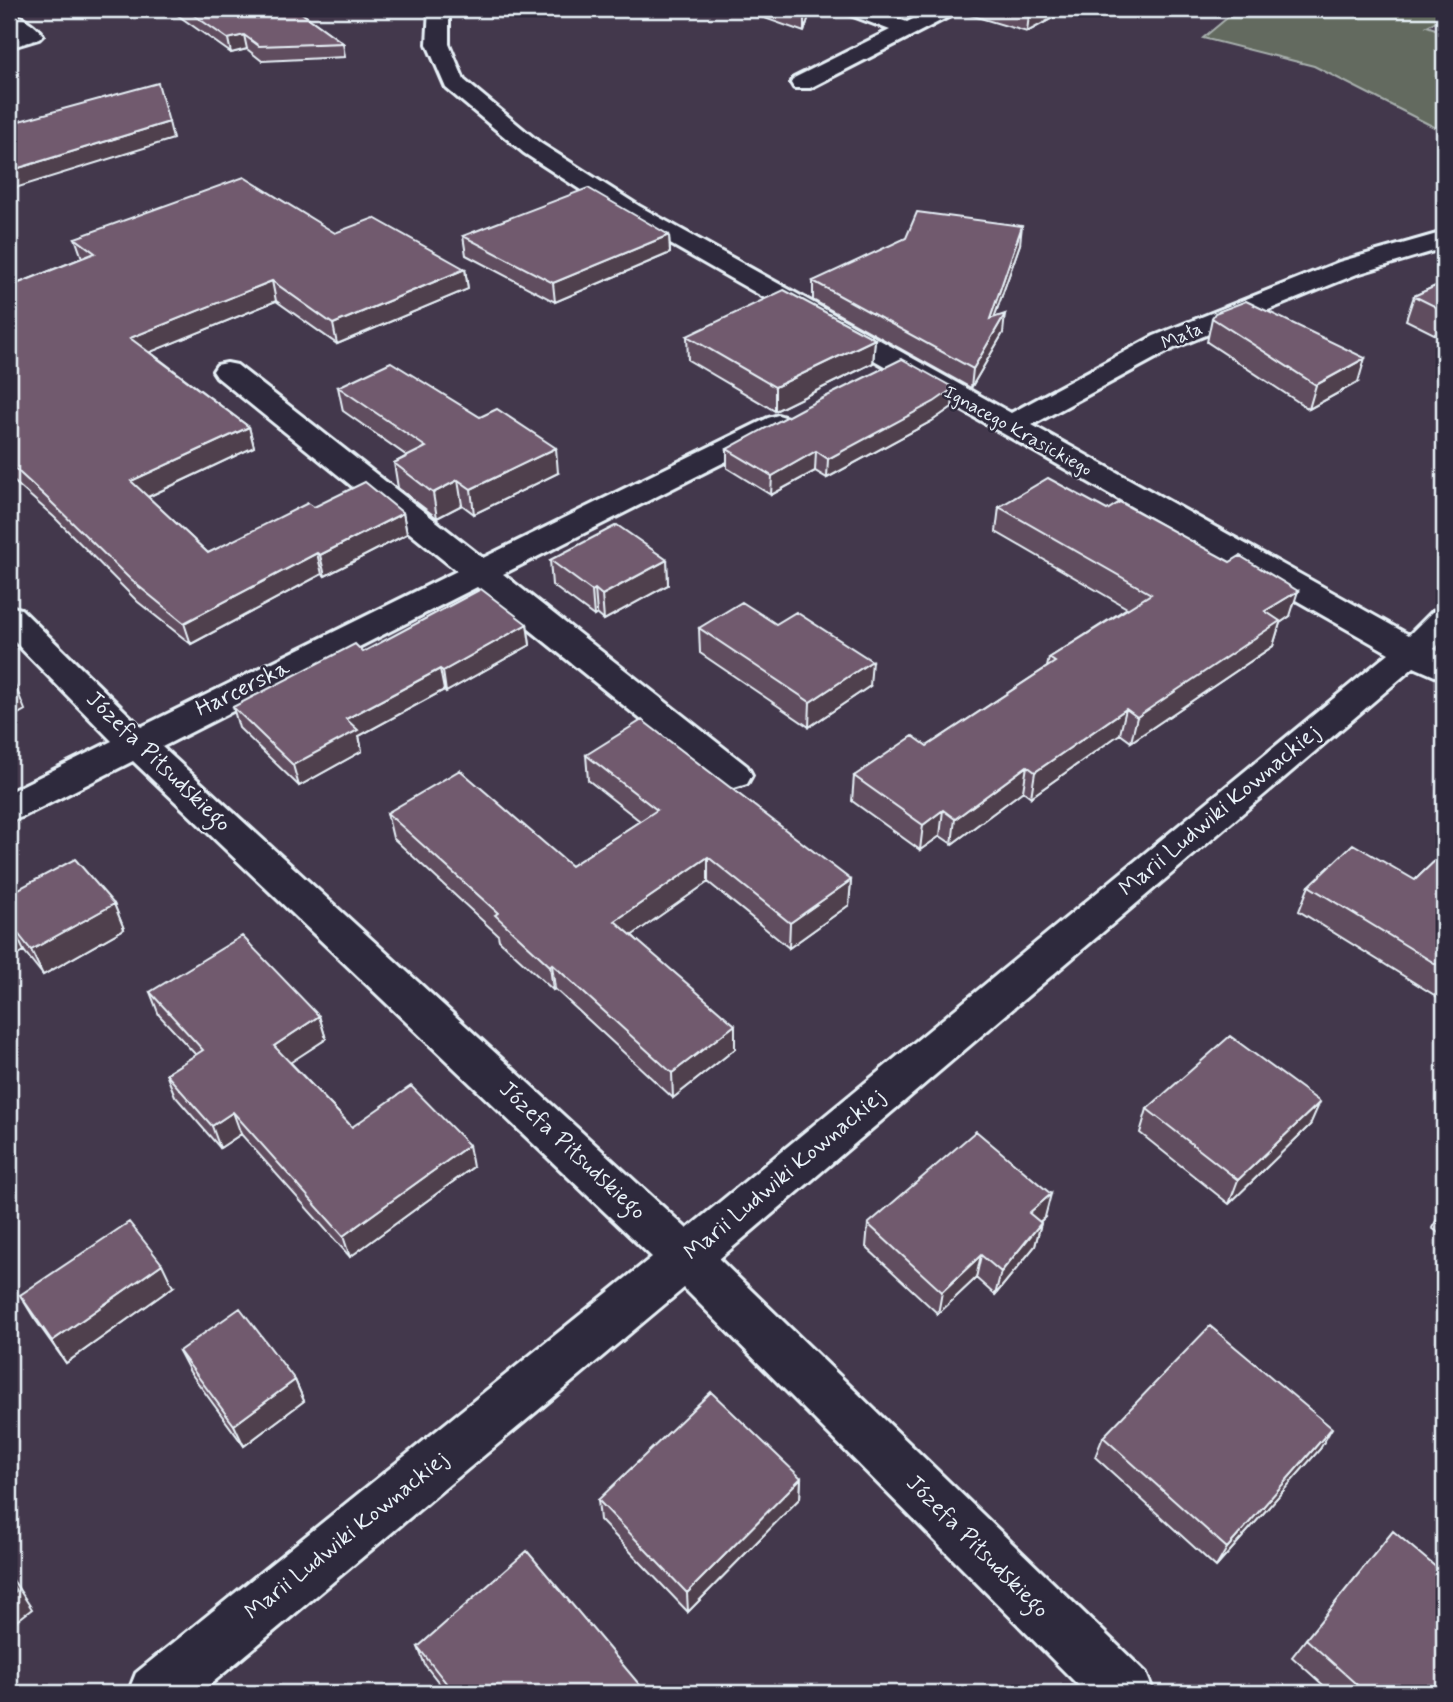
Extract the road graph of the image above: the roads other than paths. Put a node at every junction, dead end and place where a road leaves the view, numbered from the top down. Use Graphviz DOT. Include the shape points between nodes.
graph roads {
  1 [pos="439,9"];
  2 [pos="852,9"];
  3 [pos="949,9"];
  4 [pos="9,18"];
  5 [pos="909,30"];
  6 [pos="9,42"];
  7 [pos="802,83"];
  8 [pos="1444,240"];
  9 [pos="899,364"];
  10 [pos="227,371"];
  11 [pos="862,382"];
  12 [pos="800,413"];
  13 [pos="1008,426"];
  14 [pos="479,572"];
  15 [pos="9,617"];
  16 [pos="1444,620"];
  17 [pos="1427,660"];
  18 [pos="135,742"];
  19 [pos="734,775"];
  20 [pos="9,808"];
  21 [pos="686,1258"];
  22 [pos="156,1693"];
  23 [pos="1126,1693"];
  1 -- 9 [label="street, Ignacego Krasickiego" via="438,44 454,83 532,148 630,211"];
  2 -- 5 [label="street"];
  3 -- 5 [label="street"];
  4 -- 6 [label="street" via="32,34"];
  5 -- 7 [label="street"];
  8 -- 13 [label="street, Mała" via="1348,268 1164,342"];
  9 -- 11 [label="street"];
  9 -- 13 [label="street, Ignacego Krasickiego"];
  10 -- 14 [label="street"];
  12 -- 14 [label="street, Harcerska"];
  13 -- 17 [label="street, Ignacego Krasickiego"];
  14 -- 18 [label="street, Harcerska"];
  14 -- 19 [label="street"];
  15 -- 18 [label="street, Józefa Piłsudskiego"];
  16 -- 17 [label="street, Marii Ludwiki Kownackiej"];
  17 -- 21 [label="street, Marii Ludwiki Kownackiej"];
  18 -- 20 [label="street, Harcerska"];
  18 -- 21 [label="street, Józefa Piłsudskiego"];
  21 -- 22 [label="street, Marii Ludwiki Kownackiej"];
  21 -- 23 [label="street, Józefa Piłsudskiego"];
}
